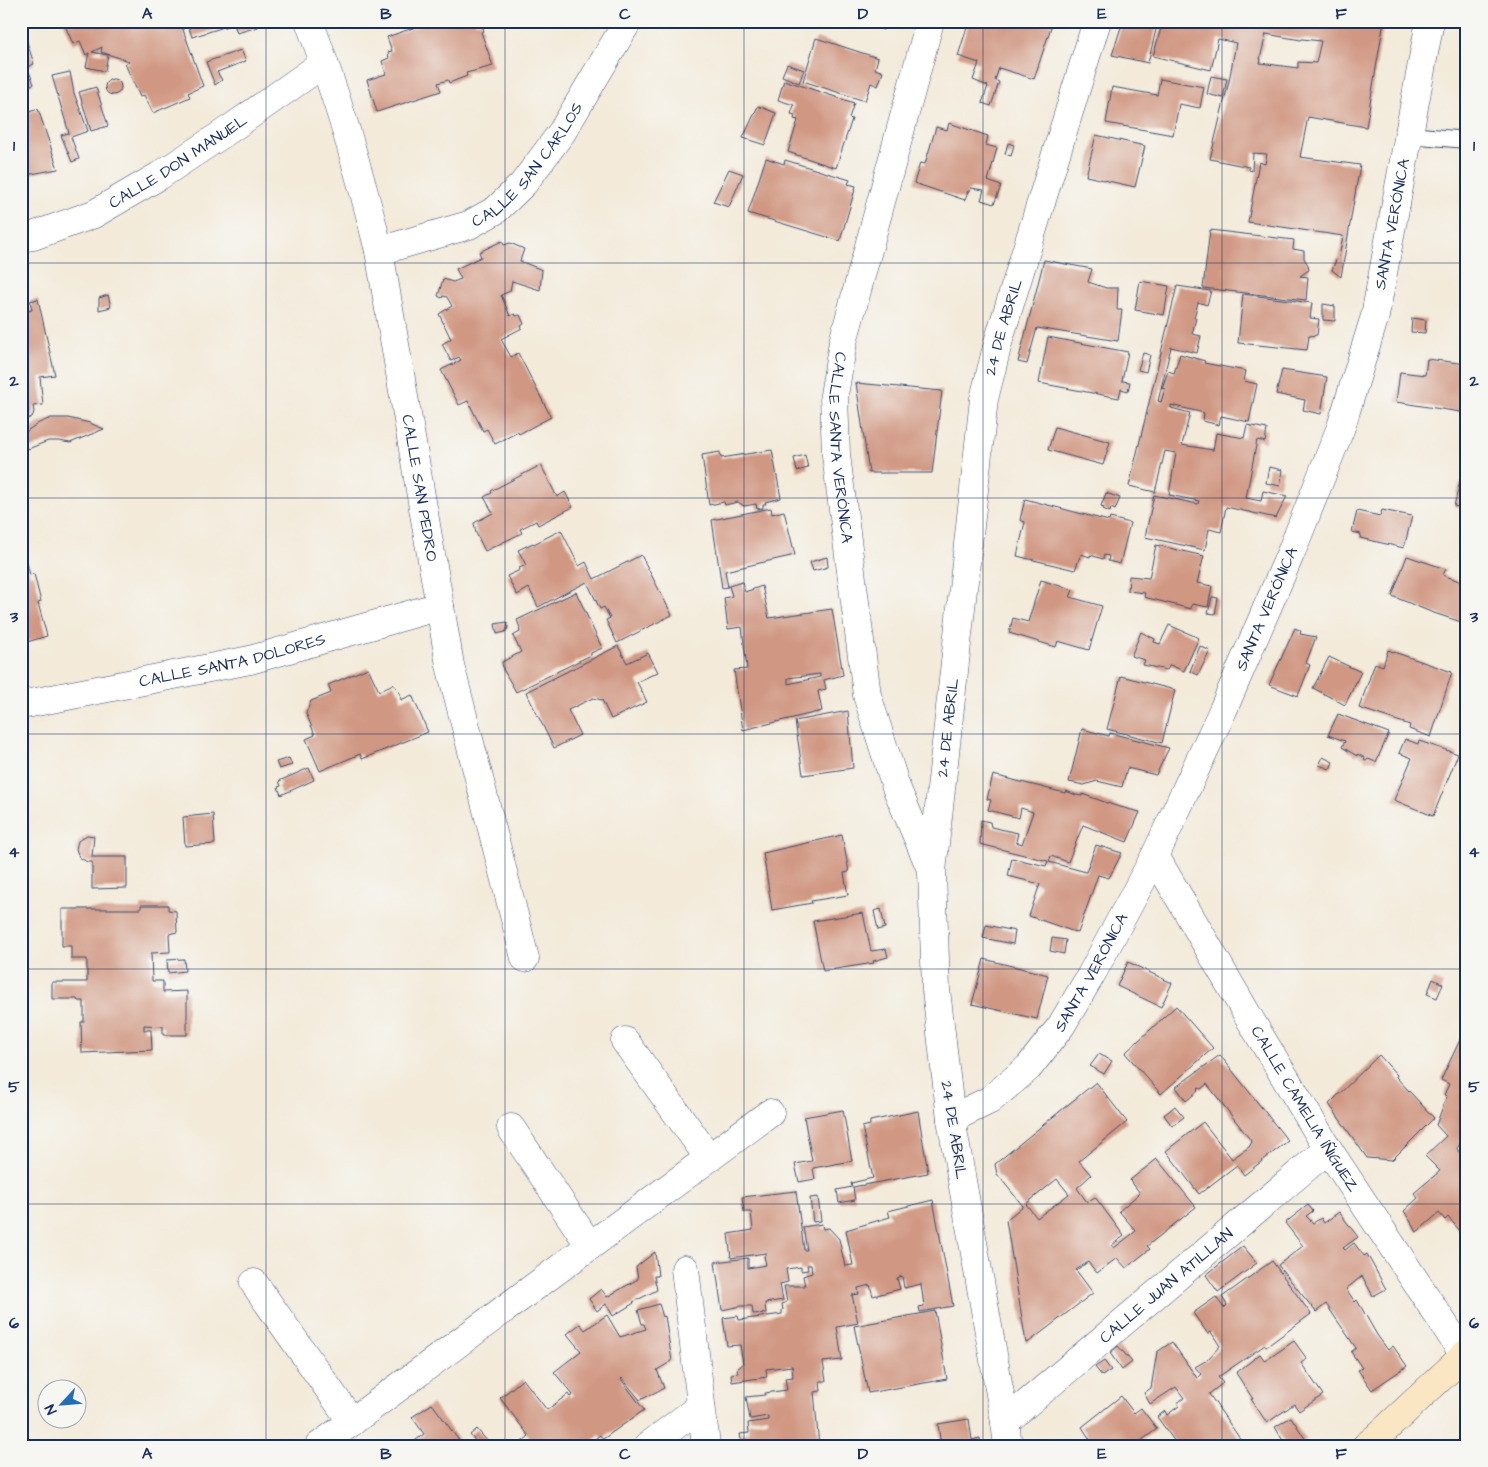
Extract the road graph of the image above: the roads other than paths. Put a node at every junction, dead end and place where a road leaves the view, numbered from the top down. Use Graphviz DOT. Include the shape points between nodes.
graph roads {
  1 [pos="309,21"];
  2 [pos="628,21"];
  3 [pos="930,21"];
  4 [pos="1097,21"];
  5 [pos="1430,21"];
  6 [pos="324,62"];
  7 [pos="1408,136"];
  8 [pos="1467,140"];
  9 [pos="21,238"];
  10 [pos="379,251"];
  11 [pos="440,606"];
  12 [pos="21,705"];
  13 [pos="1155,856"];
  14 [pos="932,871"];
  15 [pos="525,958"];
  16 [pos="625,1041"];
  17 [pos="770,1113"];
  18 [pos="950,1119"];
  19 [pos="511,1128"];
  20 [pos="1328,1149"];
  21 [pos="709,1158"];
  22 [pos="590,1246"];
  23 [pos="685,1269"];
  24 [pos="254,1283"];
  25 [pos="1466,1354"];
  26 [pos="701,1406"];
  27 [pos="352,1422"];
  28 [pos="1007,1434"];
  29 [pos="1372,1443"];
  30 [pos="319,1446"];
  31 [pos="648,1446"];
  32 [pos="706,1446"];
  1 -- 6 [label="street, CALLE SAN PEDRO"];
  2 -- 10 [label="street, CALLE SAN CARLOS" via="562,132 523,184 496,210 470,225"];
  3 -- 14 [label="street, CALLE SANTA VERÓNICA" via="843,342 834,395 836,455 867,695 896,787"];
  4 -- 14 [label="street, 24 DE ABRIL" via="999,339 984,399"];
  5 -- 7 [label="street, SANTA VERÓNICA"];
  6 -- 9 [label="street, CALLE DON MANUEL" via="143,186 94,214"];
  6 -- 10 [label="street, CALLE SAN PEDRO"];
  7 -- 8 [label="lane"];
  7 -- 13 [label="street, SANTA VERÓNICA" via="1375,316 1341,427 1223,710"];
  10 -- 11 [label="street, CALLE SAN PEDRO"];
  11 -- 12 [label="street, CALLE SANTA DOLORES" via="250,660"];
  11 -- 15 [label="street, CALLE SAN PEDRO" via="450,665"];
  13 -- 18 [label="street, SANTA VERÓNICA" via="1061,1026 1029,1067 990,1100"];
  13 -- 20 [label="street, CALLE CAMELIA ÍÑIGUEZ"];
  14 -- 18 [label="street, 24 DE ABRIL" via="936,990"];
  16 -- 21 [label="street"];
  17 -- 21 [label="street"];
  18 -- 28 [label="street, 24 DE ABRIL"];
  19 -- 22 [label="street"];
  20 -- 25 [label="street, CALLE CAMELIA ÍÑIGUEZ"];
  20 -- 28 [label="street, CALLE JUAN ATILLAN"];
  21 -- 22 [label="street"];
  22 -- 27 [label="street"];
  23 -- 26 [label="street"];
  24 -- 27 [label="street"];
  25 -- 29 [label="street"];
  26 -- 31 [label="street"];
  26 -- 32 [label="street"];
  27 -- 30 [label="street"];
}
